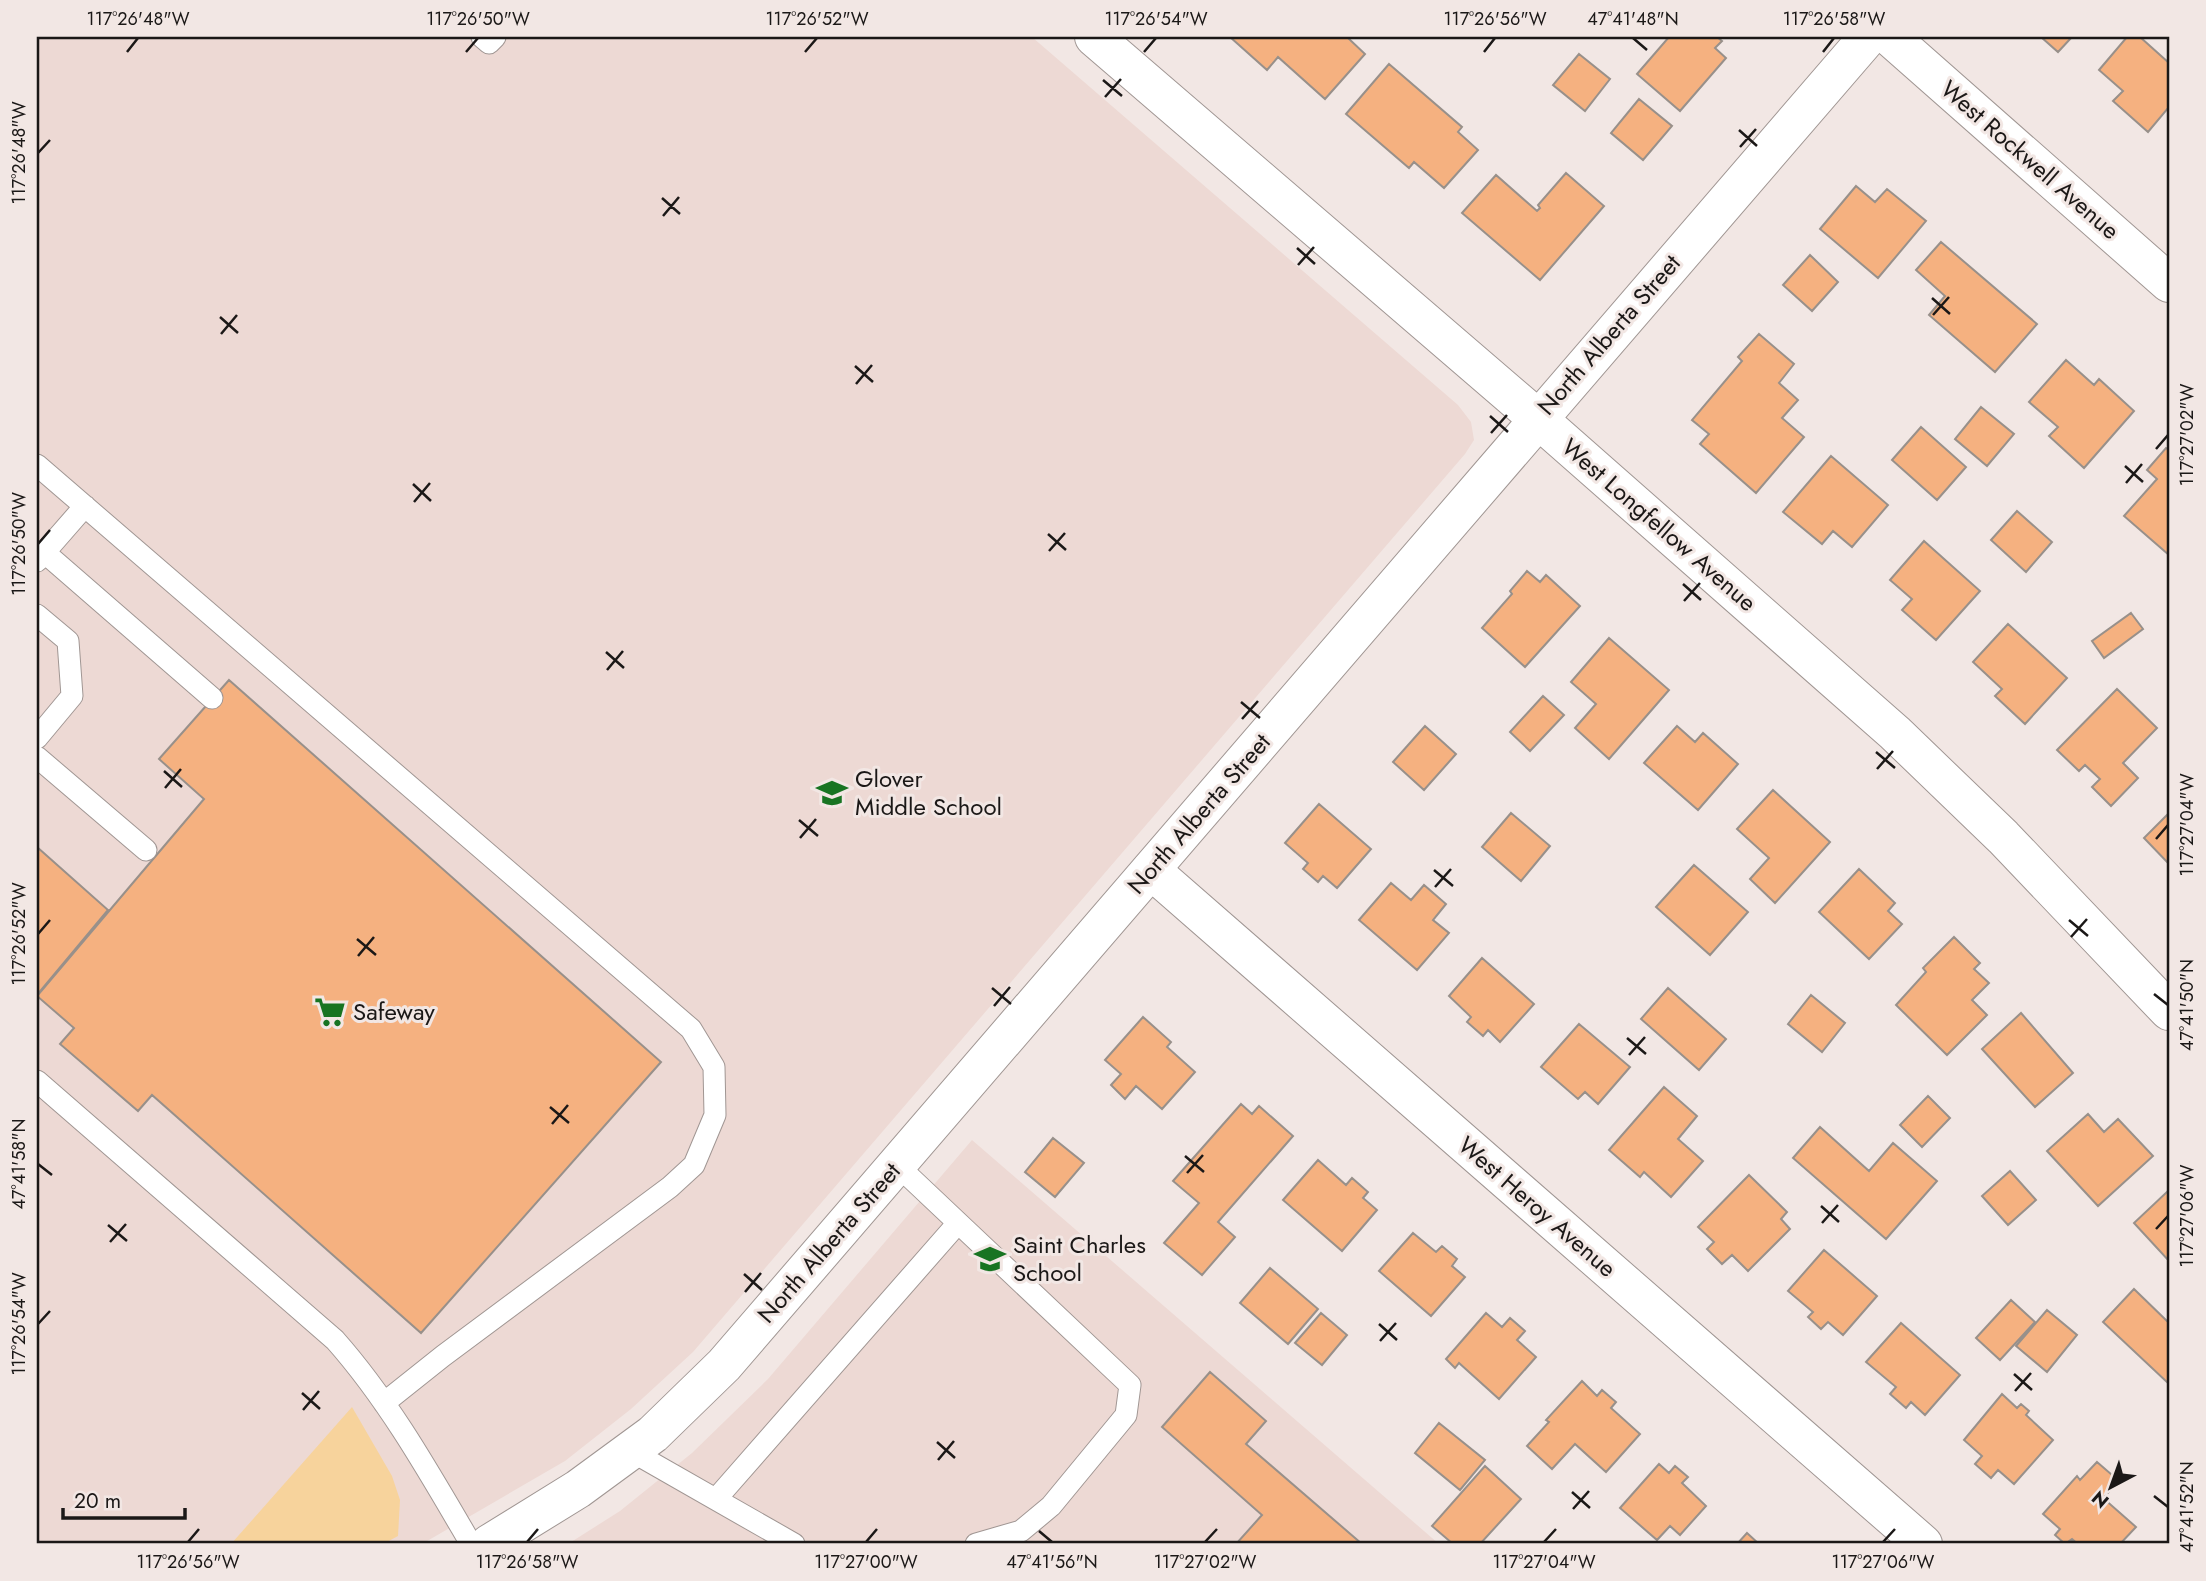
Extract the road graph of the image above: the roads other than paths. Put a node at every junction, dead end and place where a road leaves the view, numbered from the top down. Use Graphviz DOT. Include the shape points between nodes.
graph roads {
  1 [pos="482,37"];
  2 [pos="495,37"];
  3 [pos="1094,37"];
  4 [pos="1868,37"];
  5 [pos="1890,37"];
  6 [pos="2169,283"];
  7 [pos="1537,418"];
  8 [pos="37,465"];
  9 [pos="85,506"];
  10 [pos="41,556"];
  11 [pos="37,615"];
  12 [pos="212,698"];
  13 [pos="37,738"];
  14 [pos="37,757"];
  15 [pos="146,850"];
  16 [pos="1151,870"];
  17 [pos="2169,1011"];
  18 [pos="37,1081"];
  19 [pos="897,1165"];
  20 [pos="958,1223"];
  21 [pos="384,1404"];
  22 [pos="631,1451"];
  23 [pos="716,1499"];
  24 [pos="471,1544"];
  25 [pos="489,1544"];
  26 [pos="794,1544"];
  27 [pos="976,1544"];
  28 [pos="1923,1544"];
  1 -- 2 [label="lane" via="489,43"];
  3 -- 7 [label="street, West Longfellow Avenue"];
  4 -- 7 [label="street, North Alberta Street"];
  5 -- 6 [label="street, West Rockwell Avenue"];
  7 -- 16 [label="street, North Alberta Street"];
  7 -- 17 [label="street, West Longfellow Avenue" via="1895,733 2003,837"];
  8 -- 9 [label="lane"];
  9 -- 10 [label="lane"];
  9 -- 21 [label="lane" via="691,1029 714,1067 715,1115 694,1165"];
  10 -- 12 [label="lane"];
  11 -- 13 [label="lane" via="68,641 72,696"];
  14 -- 15 [label="lane"];
  16 -- 19 [label="street, North Alberta Street"];
  16 -- 28 [label="street, West Heroy Avenue"];
  18 -- 21 [label="lane" via="335,1340"];
  19 -- 20 [label="lane"];
  19 -- 22 [label="street, North Alberta Street" via="724,1365"];
  20 -- 23 [label="lane"];
  20 -- 27 [label="lane" via="1130,1385 1126,1415 1051,1506 1021,1531"];
  21 -- 24 [label="lane"];
  22 -- 23 [label="lane"];
  22 -- 25 [label="street, North Alberta Street"];
  23 -- 26 [label="lane"];
}
